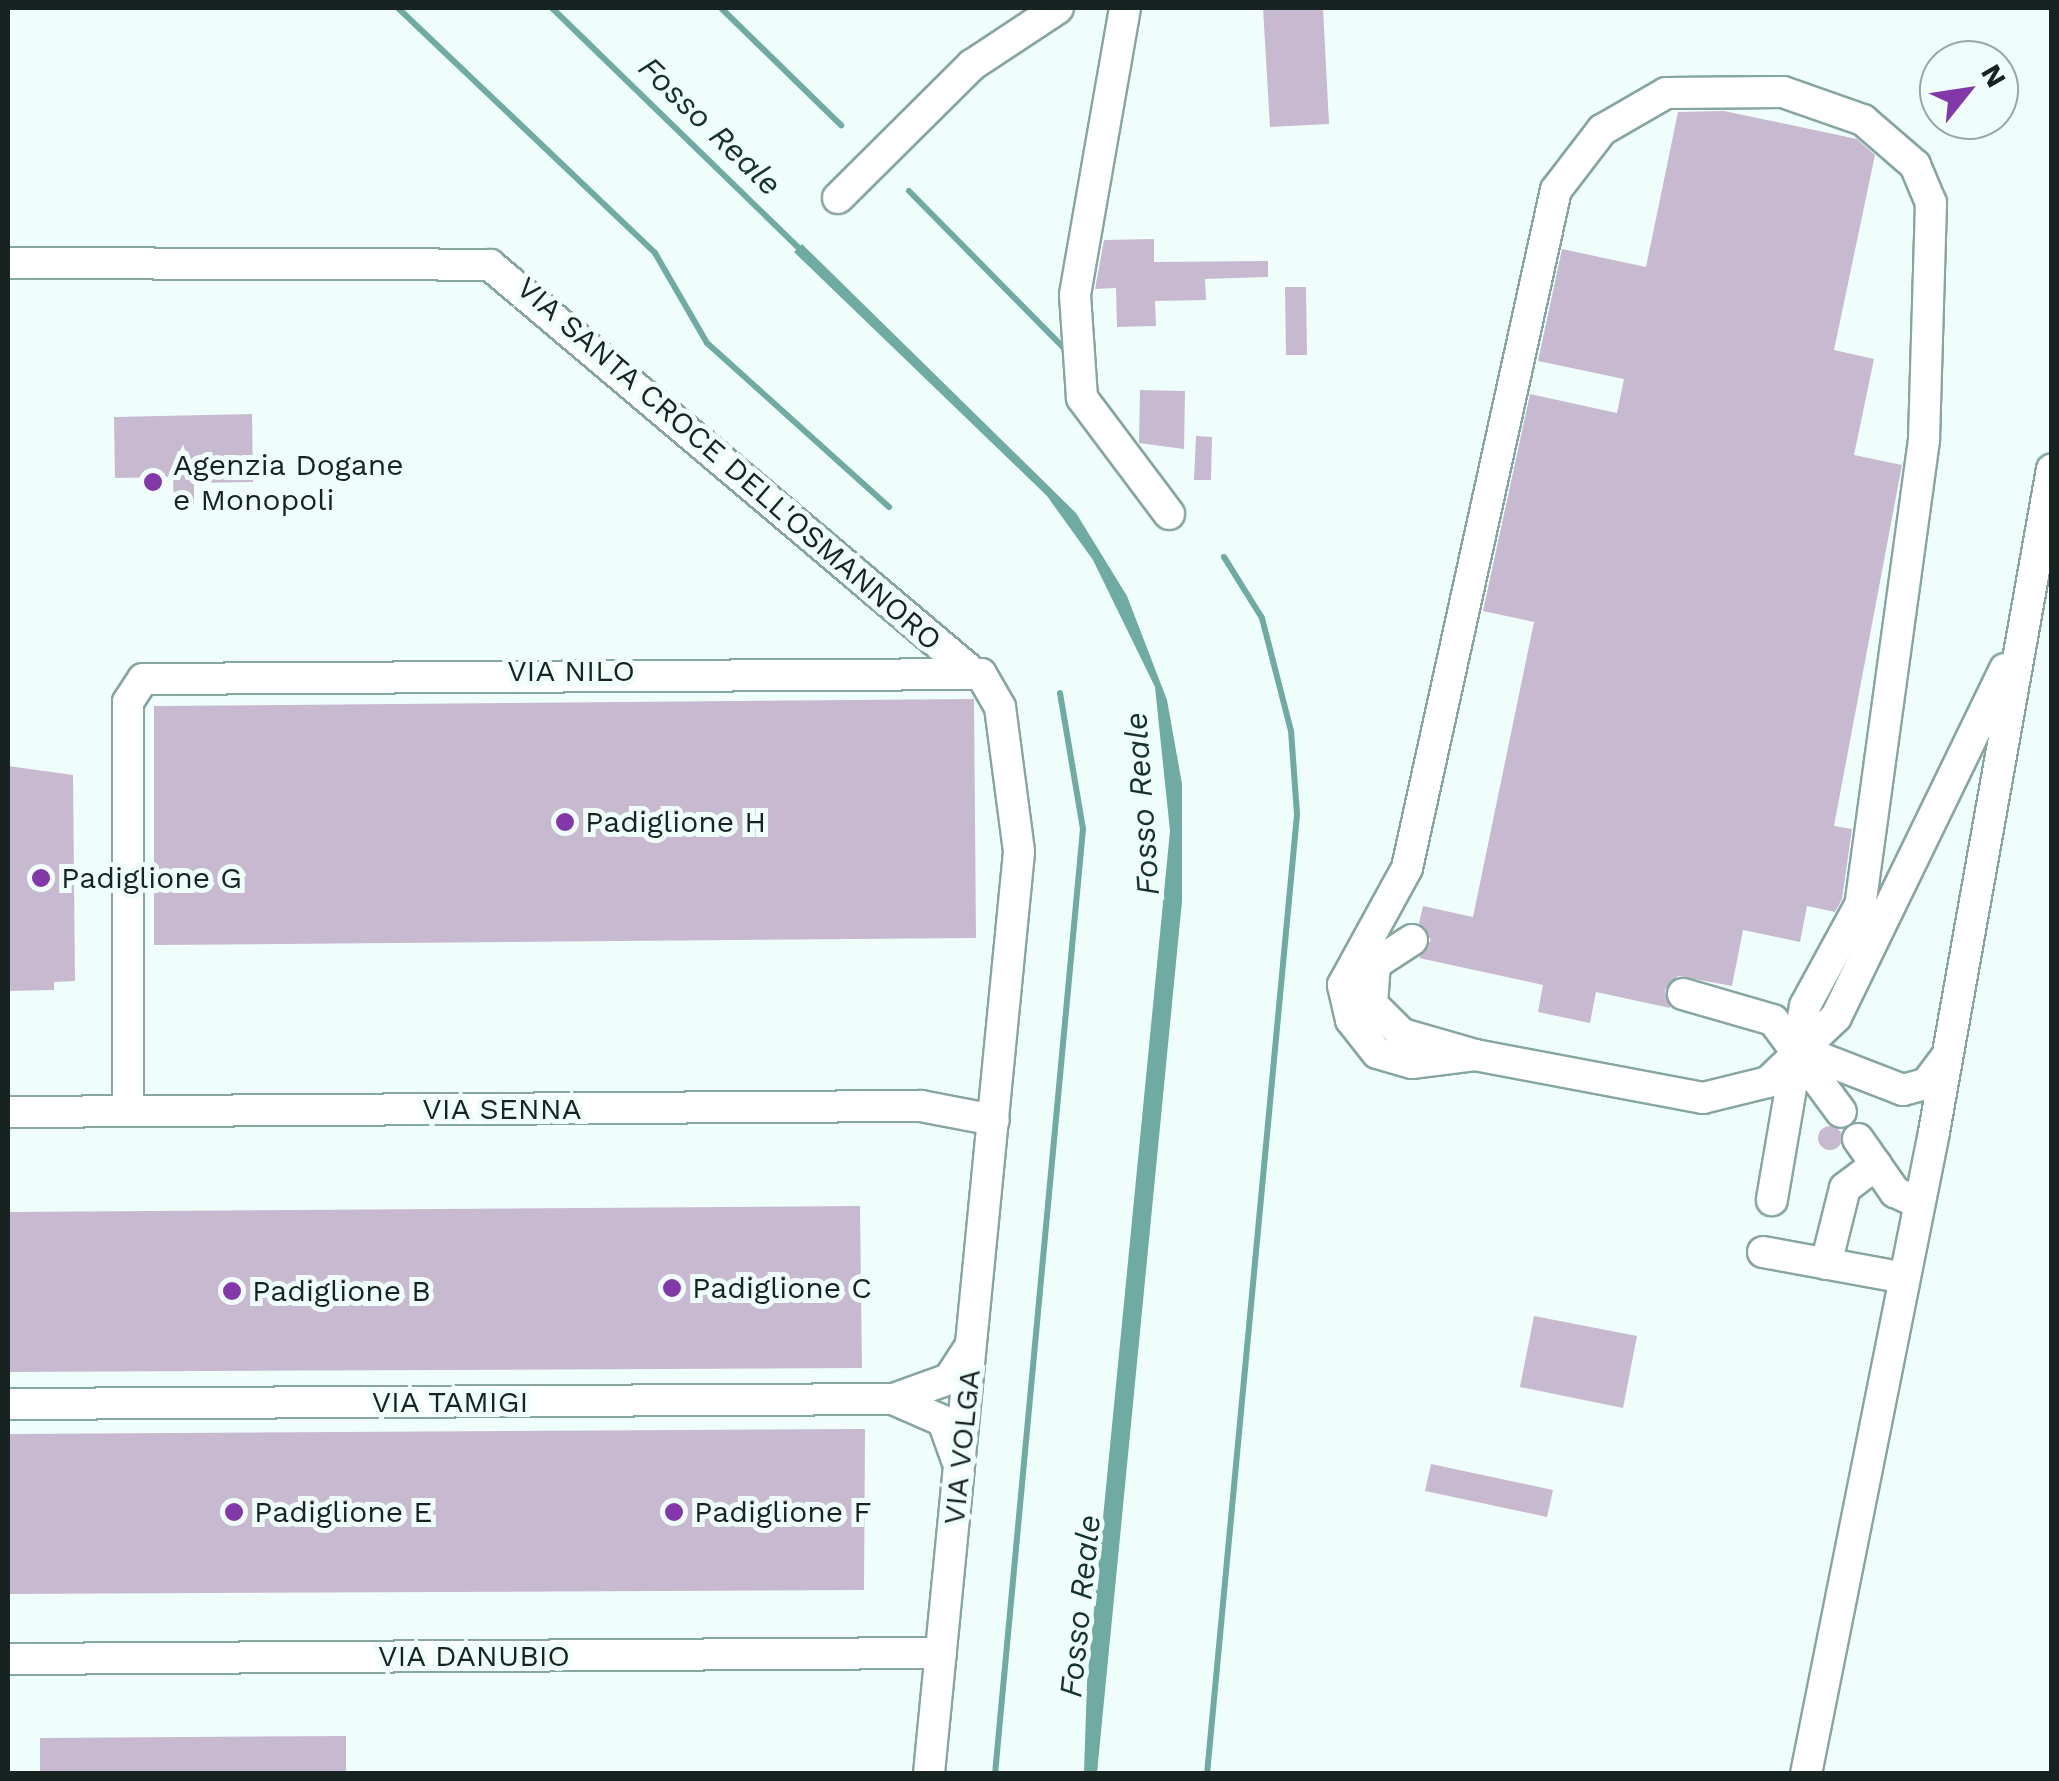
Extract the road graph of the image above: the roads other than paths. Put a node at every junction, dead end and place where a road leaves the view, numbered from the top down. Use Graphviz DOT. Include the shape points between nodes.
graph roads {
  1 [pos="1058,8"];
  2 [pos="1125,8"];
  3 [pos="838,198"];
  4 [pos="8,263"];
  5 [pos="2052,469"];
  6 [pos="1169,514"];
  7 [pos="2022,634"];
  8 [pos="967,668"];
  9 [pos="1941,802"];
  10 [pos="1990,819"];
  11 [pos="1412,940"];
  12 [pos="1683,994"];
  13 [pos="1949,1047"];
  14 [pos="1802,1050"];
  15 [pos="1475,1055"];
  16 [pos="128,1111"];
  17 [pos="8,1112"];
  18 [pos="1841,1112"];
  19 [pos="994,1120"];
  20 [pos="1858,1139"];
  21 [pos="1876,1164"];
  22 [pos="1772,1200"];
  23 [pos="1919,1204"];
  24 [pos="1763,1252"];
  25 [pos="1826,1264"];
  26 [pos="1904,1278"];
  27 [pos="972,1340"];
  28 [pos="893,1399"];
  29 [pos="8,1404"];
  30 [pos="959,1473"];
  31 [pos="942,1654"];
  32 [pos="8,1659"];
  33 [pos="929,1774"];
  34 [pos="1806,1774"];
  1 -- 3 [label="street" via="972,65"];
  2 -- 6 [label="street" via="1074,295 1082,398"];
  4 -- 8 [label="street, VIA SANTA CROCE DELL'OSMANNORO" via="490,265"];
  5 -- 7 [label="street"];
  7 -- 9 [label="street"];
  7 -- 10 [label="street"];
  8 -- 16 [label="street, VIA NILO" via="153,675 130,691"];
  8 -- 19 [label="street" via="996,696 1018,800"];
  9 -- 10 [label="street"];
  9 -- 14 [label="street" via="1836,1017"];
  10 -- 13 [label="street"];
  11 -- 15 [label="street" via="1375,964 1372,1004 1402,1034"];
  12 -- 14 [label="street" via="1773,1020"];
  13 -- 14 [label="street" via="1937,1074 1914,1090 1869,1084"];
  13 -- 23 [label="street"];
  14 -- 15 [label="street" via="1755,1090 1716,1099"];
  14 -- 15 [label="street" via="1805,1006 1860,905 1921,469 1934,229 1915,165 1863,120 1783,92 1713,86 1635,107 1602,130 1556,190 1407,868 1347,965 1346,1004 1377,1052 1412,1063"];
  14 -- 18 [label="street"];
  14 -- 22 [label="street"];
  16 -- 17 [label="street, VIA SENNA"];
  16 -- 19 [label="street, VIA SENNA" via="922,1106"];
  19 -- 27 [label="street, VIA VOLGA"];
  20 -- 21 [label="street"];
  21 -- 23 [label="street" via="1902,1199"];
  21 -- 25 [label="street" via="1845,1188"];
  23 -- 26 [label="street"];
  24 -- 25 [label="street"];
  25 -- 26 [label="street"];
  26 -- 34 [label="street"];
  27 -- 28 [label="street, VIA TAMIGI" via="949,1378"];
  27 -- 30 [label="street, VIA VOLGA"];
  28 -- 29 [label="street, VIA TAMIGI"];
  28 -- 30 [label="street, VIA TAMIGI" via="943,1421"];
  30 -- 31 [label="street, VIA VOLGA"];
  31 -- 32 [label="street, VIA DANUBIO"];
  31 -- 33 [label="street, VIA VOLGA"];
}
